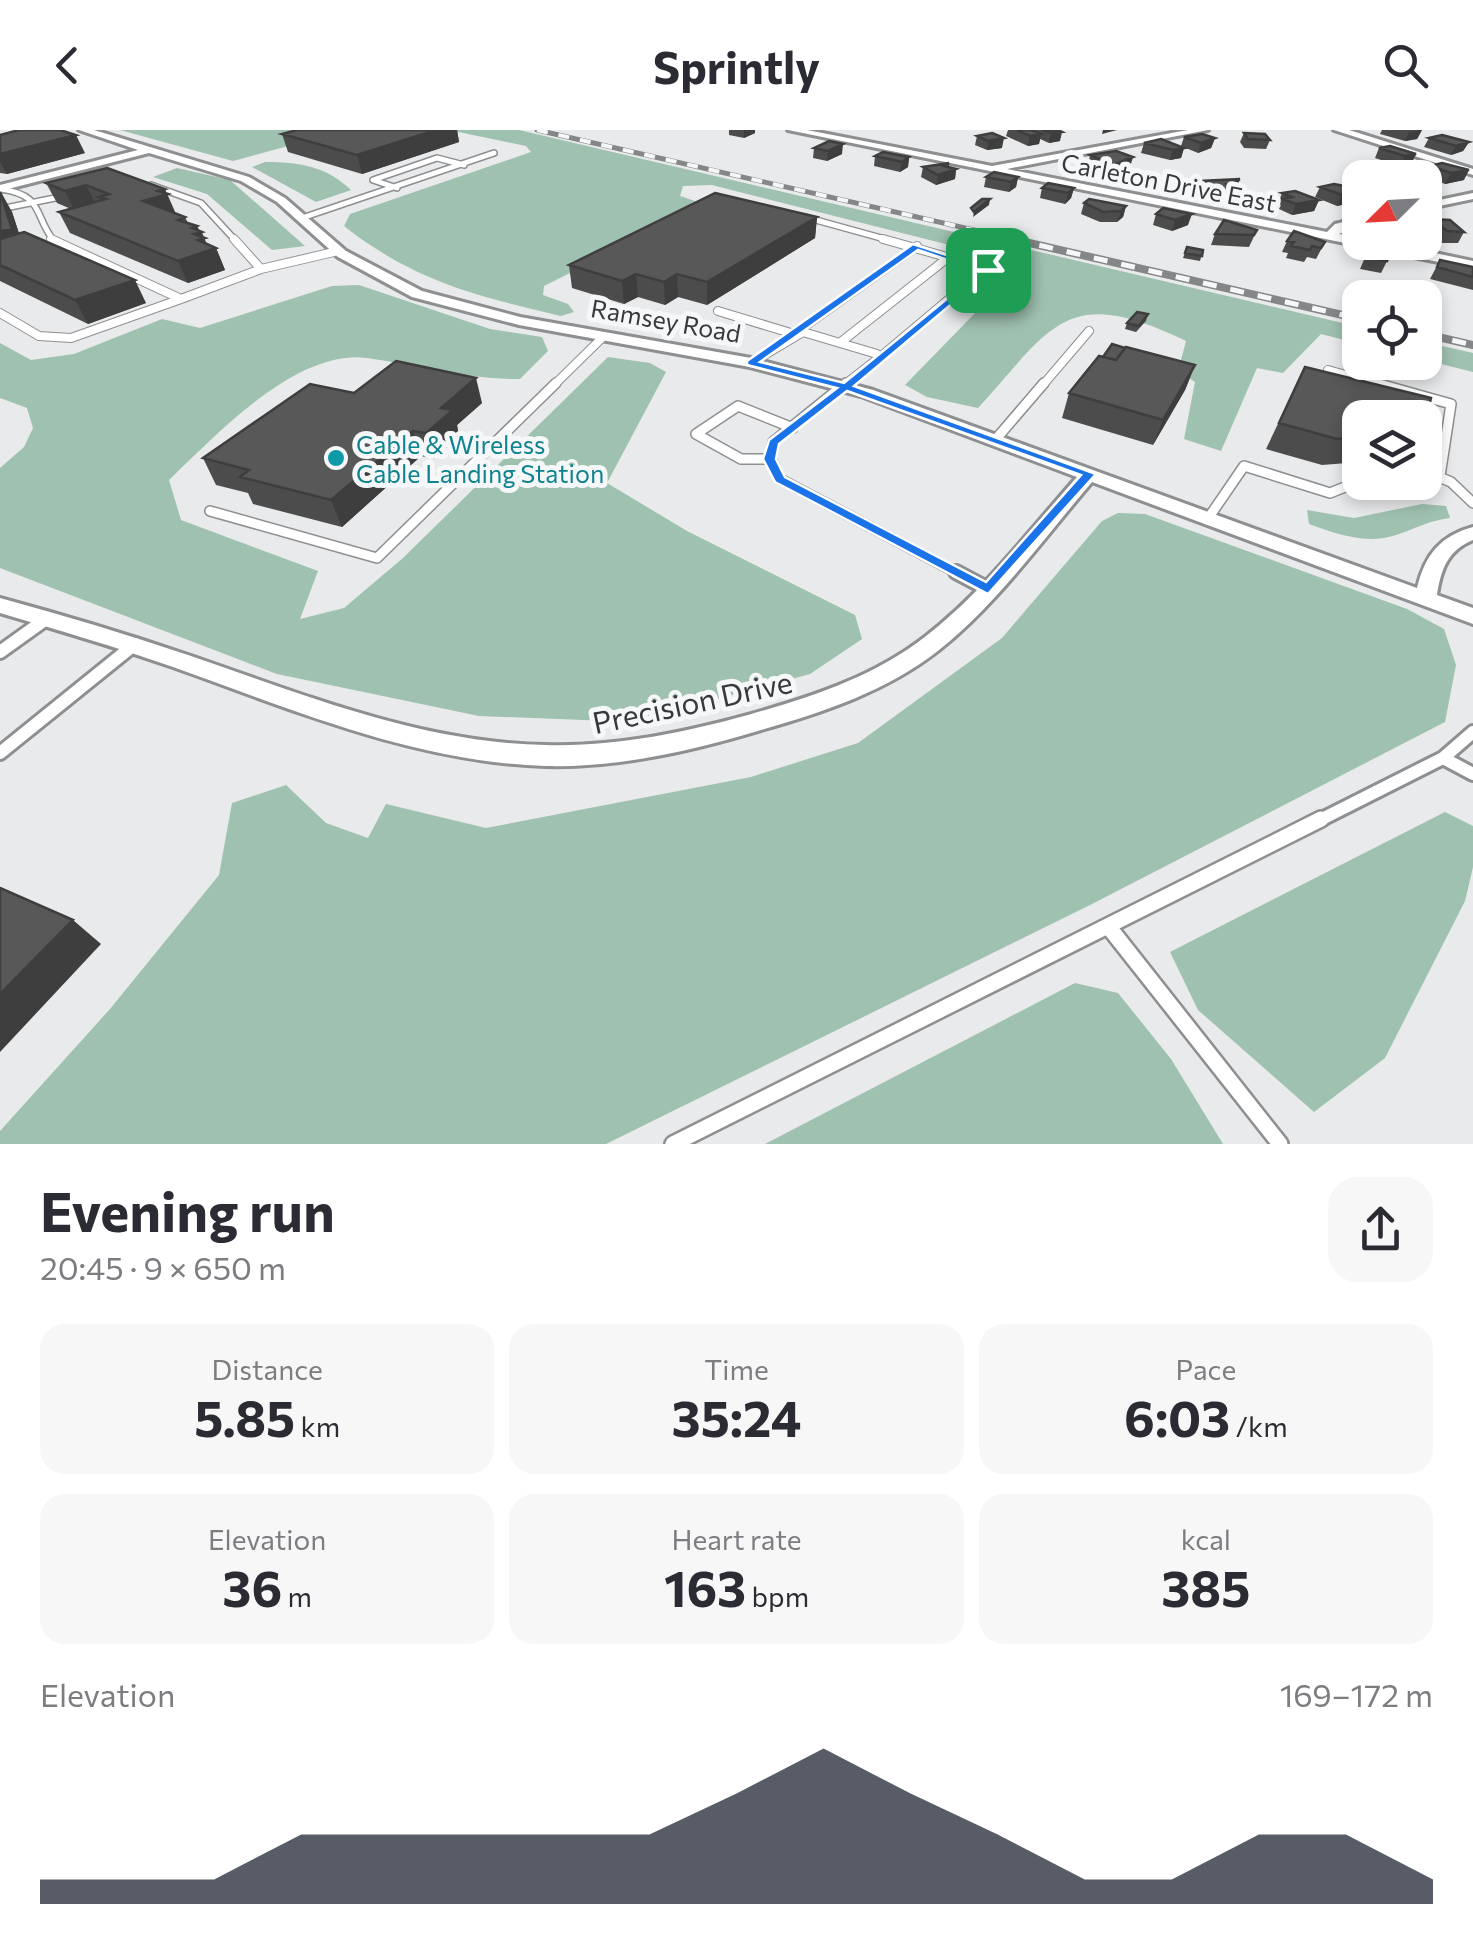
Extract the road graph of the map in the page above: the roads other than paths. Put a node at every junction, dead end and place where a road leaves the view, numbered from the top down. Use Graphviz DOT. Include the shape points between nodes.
graph roads {
  1 [pos="84,130"];
  2 [pos="794,130"];
  3 [pos="1203,130"];
  4 [pos="1338,130"];
  5 [pos="149,150"];
  6 [pos="494,153"];
  7 [pos="464,165"];
  8 [pos="994,170"];
  9 [pos="1473,172"];
  10 [pos="140,181"];
  11 [pos="0,188"];
  12 [pos="398,188"];
  13 [pos="72,194"];
  14 [pos="1473,196"];
  15 [pos="1442,202"];
  16 [pos="36,203"];
  17 [pos="0,209"];
  18 [pos="793,214"];
  19 [pos="302,218"];
  20 [pos="1342,225"];
  21 [pos="1330,236"];
  22 [pos="1342,238"];
  23 [pos="916,246"];
  24 [pos="338,250"];
  25 [pos="950,256"];
  26 [pos="1442,259"];
  27 [pos="1473,265"];
  28 [pos="261,270"];
  29 [pos="180,299"];
  30 [pos="718,311"];
  31 [pos="0,313"];
  32 [pos="1089,331"];
  33 [pos="794,334"];
  34 [pos="603,338"];
  35 [pos="841,342"];
  36 [pos="879,358"];
  37 [pos="751,363"];
  38 [pos="1328,370"];
  39 [pos="846,387"];
  40 [pos="1436,400"];
  41 [pos="1442,402"];
  42 [pos="793,428"];
  43 [pos="996,439"];
  44 [pos="770,459"];
  45 [pos="1442,462"];
  46 [pos="1090,474"];
  47 [pos="1442,478"];
  48 [pos="1342,488"];
  49 [pos="1473,504"];
  50 [pos="210,511"];
  51 [pos="1207,520"];
  52 [pos="1473,533"];
  53 [pos="988,589"];
  54 [pos="1426,599"];
  55 [pos="0,605"];
  56 [pos="1473,616"];
  57 [pos="46,619"];
  58 [pos="134,644"];
  59 [pos="0,652"];
  60 [pos="1473,732"];
  61 [pos="0,754"];
  62 [pos="1443,758"];
  63 [pos="1473,774"];
  64 [pos="1108,926"];
  65 [pos="673,1144"];
  66 [pos="1280,1144"];
  1 -- 5 [label="street, Ramsey Road"];
  2 -- 8 [label="street, Carleton Drive East"];
  3 -- 8 [label="street" via="1016,160"];
  4 -- 9 [label="street"];
  5 -- 11 [label="street"];
  5 -- 19 [label="street, Ramsey Road" via="246,179"];
  6 -- 7 [label="lane"];
  7 -- 12 [label="lane"];
  7 -- 12 [label="lane" via="437,158 373,180"];
  8 -- 21 [label="street, Carleton Drive East"];
  10 -- 28 [label="lane" via="201,203"];
  11 -- 16 [label="lane"];
  12 -- 19 [label="lane"];
  13 -- 16 [label="lane"];
  14 -- 15 [label="street"];
  16 -- 17 [label="lane"];
  16 -- 29 [label="lane" via="51,240"];
  18 -- 23 [label="lane"];
  19 -- 24 [label="street, Ramsey Road"];
  20 -- 21 [label="street"];
  21 -- 22 [label="street, Carleton Drive East"];
  23 -- 25 [label="lane"];
  23 -- 33 [label="lane"];
  24 -- 28 [label="lane"];
  24 -- 34 [label="street, Ramsey Road" via="417,294"];
  25 -- 35 [label="lane"];
  25 -- 36 [label="lane" via="988,270"];
  26 -- 27 [label="street, Carleton Drive East"];
  28 -- 29 [label="lane"];
  29 -- 31 [label="lane" via="71,338 39,336"];
  30 -- 33 [label="lane"];
  32 -- 43 [label="lane"];
  33 -- 35 [label="lane"];
  33 -- 37 [label="lane"];
  34 -- 37 [label="street, Ramsey Road"];
  34 -- 50 [label="lane" via="377,558"];
  35 -- 36 [label="lane"];
  36 -- 39 [label="lane"];
  37 -- 39 [label="street, Ramsey Road"];
  38 -- 40 [label="lane"];
  39 -- 42 [label="lane"];
  39 -- 43 [label="street, Ramsey Road"];
  41 -- 45 [label="lane" via="1450,404"];
  42 -- 44 [label="lane" via="774,442"];
  42 -- 44 [label="lane" via="738,406 696,434 741,459"];
  43 -- 46 [label="street, Ramsey Road"];
  44 -- 53 [label="lane" via="780,479 794,488"];
  46 -- 51 [label="street, Ramsey Road"];
  46 -- 53 [label="street, Precision Drive"];
  47 -- 49 [label="lane"];
  48 -- 51 [label="lane" via="1330,493 1244,466"];
  51 -- 54 [label="street, Ramsey Road"];
  52 -- 54 [label="street" via="1450,540 1442,551 1430,569"];
  53 -- 58 [label="street, Precision Drive" via="933,643 888,674 813,706 737,728 585,754 458,747 332,713"];
  54 -- 56 [label="street, Ramsey Road"];
  55 -- 57 [label="street, Precision Drive"];
  57 -- 58 [label="street, Precision Drive"];
  57 -- 59 [label="lane"];
  58 -- 61 [label="lane"];
  60 -- 62 [label="lane"];
  62 -- 63 [label="lane"];
  62 -- 64 [label="lane"];
  64 -- 65 [label="lane"];
  64 -- 66 [label="lane"];
}
